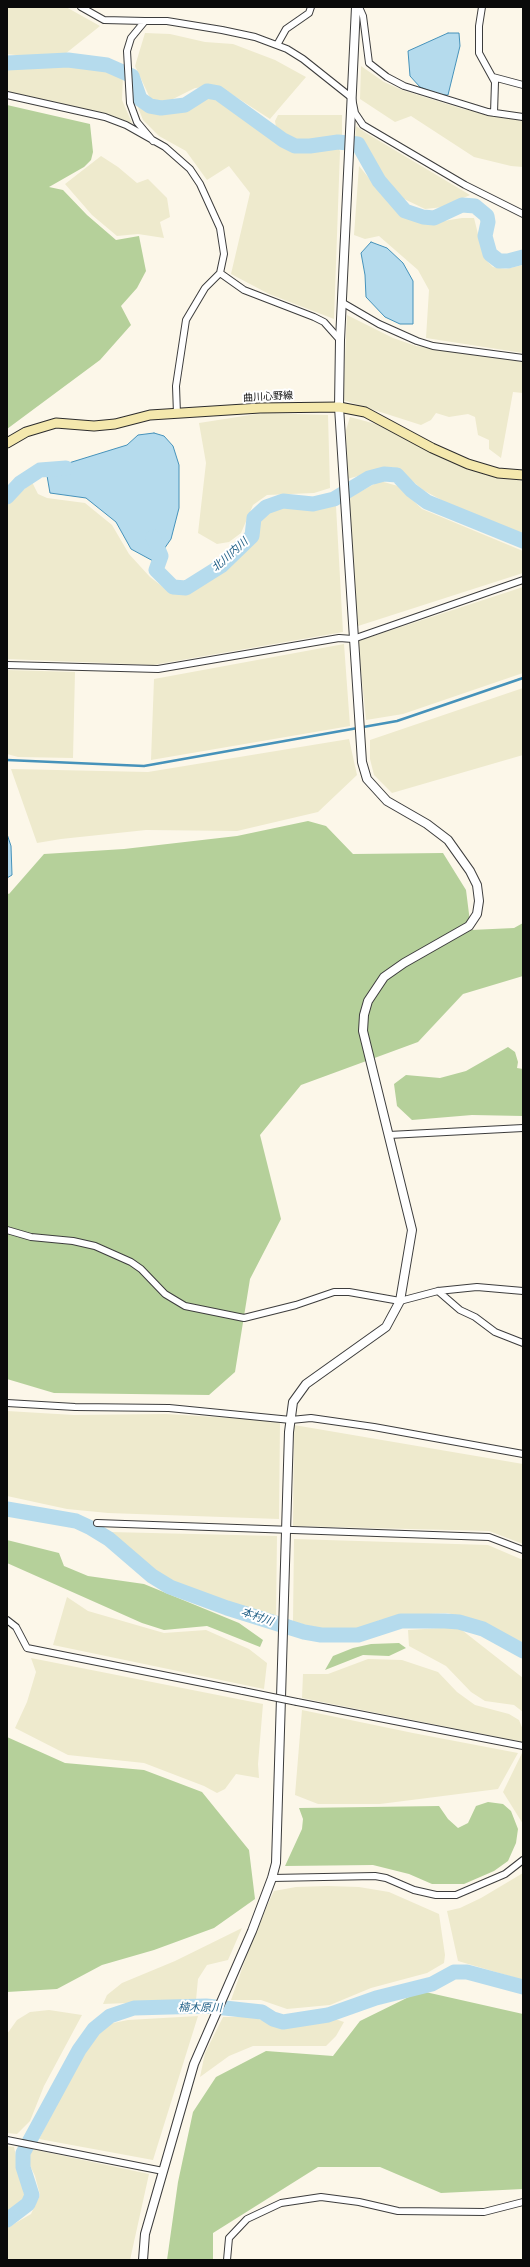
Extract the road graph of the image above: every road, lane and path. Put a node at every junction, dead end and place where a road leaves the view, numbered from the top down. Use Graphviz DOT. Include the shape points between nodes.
graph roads {
  1 [pos="81,7"];
  2 [pos="312,7"];
  3 [pos="358,7"];
  4 [pos="482,7"];
  5 [pos="145,21"];
  6 [pos="277,44"];
  7 [pos="493,77"];
  8 [pos="523,85"];
  9 [pos="7,95"];
  10 [pos="352,98"];
  11 [pos="494,113"];
  12 [pos="523,116"];
  13 [pos="153,141"];
  14 [pos="523,214"];
  15 [pos="220,273"];
  16 [pos="343,303"];
  17 [pos="340,340"];
  18 [pos="523,358"];
  19 [pos="339,407"];
  20 [pos="177,414"];
  21 [pos="7,443"];
  22 [pos="523,475"];
  23 [pos="523,580"];
  24 [pos="353,639"];
  25 [pos="7,665"];
  26 [pos="523,1128"];
  27 [pos="389,1135"];
  28 [pos="7,1230"];
  29 [pos="438,1291"];
  30 [pos="523,1291"];
  31 [pos="400,1301"];
  32 [pos="523,1343"];
  33 [pos="7,1402"];
  34 [pos="291,1420"];
  35 [pos="523,1454"];
  36 [pos="97,1522"];
  37 [pos="287,1531"];
  38 [pos="523,1550"];
  39 [pos="7,1620"];
  40 [pos="523,1746"];
  41 [pos="523,1860"];
  42 [pos="272,1878"];
  43 [pos="7,2140"];
  44 [pos="163,2171"];
  45 [pos="523,2202"];
  46 [pos="143,2260"];
  47 [pos="227,2260"];
  1 -- 5 [label="street" via="104,20"];
  2 -- 6 [label="street" via="309,13 286,29"];
  3 -- 10 [label="street"];
  3 -- 11 [label="street" via="363,16 369,62 387,77 404,86"];
  4 -- 7 [label="street" via="479,53"];
  5 -- 6 [label="street" via="167,21 222,30"];
  5 -- 13 [label="street" via="131,38 127,51 128,78 130,103 137,122"];
  6 -- 10 [label="street" via="303,59"];
  7 -- 8 [label="street"];
  7 -- 11 [label="street"];
  9 -- 13 [label="street" via="106,117"];
  10 -- 14 [label="street" via="355,113 363,125 465,185"];
  10 -- 16 [label="street"];
  11 -- 12 [label="street"];
  13 -- 15 [label="street" via="165,147 190,169 200,184 220,228 224,254"];
  15 -- 17 [label="street" via="244,290 324,322"];
  15 -- 20 [label="street" via="205,288 186,320 176,386"];
  16 -- 17 [label="street"];
  16 -- 18 [label="street" via="379,324 416,341 433,346"];
  17 -- 19 [label="street"];
  19 -- 20 [label="main road, 曲川心野線" via="260,408"];
  19 -- 22 [label="main road, 曲川心野線" via="365,412 468,464 498,473"];
  19 -- 24 [label="street"];
  20 -- 21 [label="main road, 曲川心野線" via="150,415 115,424 94,426 47,424"];
  23 -- 24 [label="street"];
  24 -- 25 [label="street" via="339,638 158,669"];
  24 -- 27 [label="street" via="362,762 367,779 387,801 427,824 448,840 470,871 477,885 479,901 477,914 469,926 410,959 384,977 368,1001 363,1031"];
  26 -- 27 [label="street"];
  27 -- 31 [label="street" via="412,1230"];
  28 -- 31 [label="street" via="31,1237 72,1241 111,1252 141,1269 166,1294 185,1306 204,1311 244,1318 334,1292 349,1292"];
  29 -- 30 [label="street" via="477,1287"];
  29 -- 31 [label="street"];
  29 -- 32 [label="street" via="460,1310 495,1332"];
  31 -- 34 [label="street" via="391,1319 379,1333 306,1384 294,1402"];
  33 -- 34 [label="street" via="75,1407 169,1408"];
  34 -- 35 [label="street" via="311,1418 374,1427"];
  34 -- 37 [label="street"];
  36 -- 37 [label="street"];
  37 -- 38 [label="street" via="489,1537"];
  37 -- 42 [label="street" via="277,1847"];
  39 -- 40 [label="street, bridge" via="16,1627 27,1648"];
  41 -- 42 [label="street" via="505,1874 456,1895 436,1895 376,1876"];
  42 -- 44 [label="street" via="252,1931 194,2064"];
  43 -- 44 [label="street"];
  44 -- 46 [label="street" via="145,2234"];
  45 -- 47 [label="street" via="484,2212 398,2211 321,2196 281,2203 248,2220 229,2238"];
}
